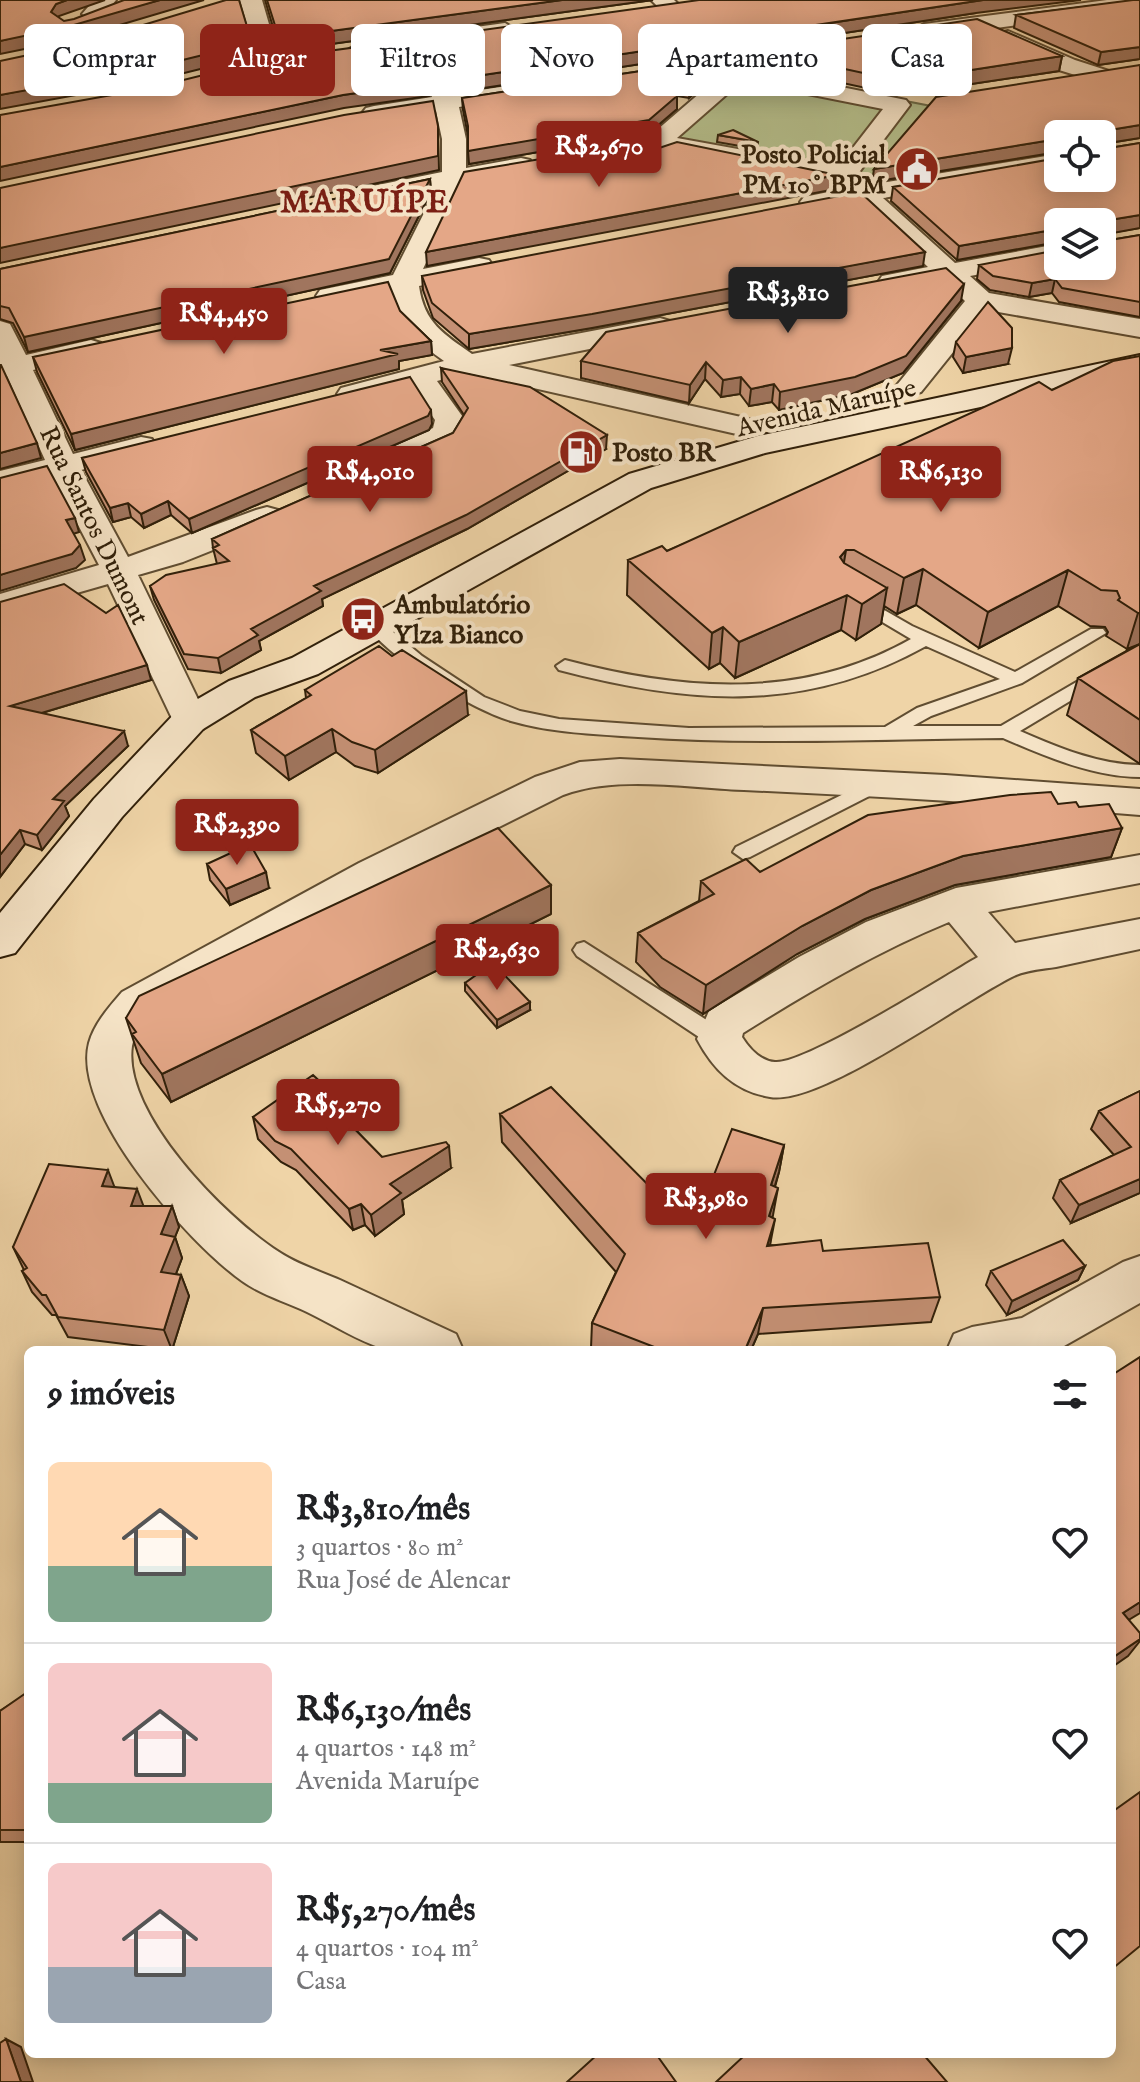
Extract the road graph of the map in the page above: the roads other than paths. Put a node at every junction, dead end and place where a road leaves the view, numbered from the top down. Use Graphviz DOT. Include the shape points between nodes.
graph roads {
  1 [pos="251,0"];
  2 [pos="1064,0"];
  3 [pos="1140,2"];
  4 [pos="667,4"];
  5 [pos="697,4"];
  6 [pos="108,6"];
  7 [pos="946,6"];
  8 [pos="1094,8"];
  9 [pos="643,12"];
  10 [pos="477,13"];
  11 [pos="1140,19"];
  12 [pos="977,23"];
  13 [pos="68,24"];
  14 [pos="258,24"];
  15 [pos="459,24"];
  16 [pos="688,24"];
  17 [pos="970,24"];
  18 [pos="351,51"];
  19 [pos="344,52"];
  20 [pos="1140,68"];
  21 [pos="1098,76"];
  22 [pos="1053,82"];
  23 [pos="1140,88"];
  24 [pos="846,93"];
  25 [pos="501,94"];
  26 [pos="444,96"];
  27 [pos="703,96"];
  28 [pos="923,101"];
  29 [pos="446,102"];
  30 [pos="898,105"];
  31 [pos="345,118"];
  32 [pos="658,142"];
  33 [pos="1044,163"];
  34 [pos="454,177"];
  35 [pos="853,185"];
  36 [pos="348,198"];
  37 [pos="786,208"];
  38 [pos="1044,254"];
  39 [pos="511,260"];
  40 [pos="949,271"];
  41 [pos="404,280"];
  42 [pos="871,286"];
  43 [pos="312,300"];
  44 [pos="980,300"];
  45 [pos="685,322"];
  46 [pos="1140,328"];
  47 [pos="0,330"];
  48 [pos="1140,340"];
  49 [pos="111,345"];
  50 [pos="467,364"];
  51 [pos="1140,364"];
  52 [pos="9,367"];
  53 [pos="420,377"];
  54 [pos="911,386"];
  55 [pos="327,400"];
  56 [pos="741,426"];
  57 [pos="172,439"];
  58 [pos="63,466"];
  59 [pos="0,481"];
  60 [pos="119,571"];
  61 [pos="847,593"];
  62 [pos="0,605"];
  63 [pos="374,625"];
  64 [pos="1097,633"];
  65 [pos="925,639"];
  66 [pos="1140,651"];
  67 [pos="565,666"];
  68 [pos="1016,679"];
  69 [pos="242,689"];
  70 [pos="190,720"];
  71 [pos="1005,732"];
  72 [pos="887,734"];
  73 [pos="1140,771"];
  74 [pos="878,783"];
  75 [pos="1140,802"];
  76 [pos="743,852"];
  77 [pos="1140,869"];
  78 [pos="956,903"];
  79 [pos="1140,934"];
  80 [pos="0,942"];
  81 [pos="584,950"];
  82 [pos="1006,961"];
  83 [pos="719,1039"];
  84 [pos="1140,1277"];
  85 [pos="429,1346"];
  86 [pos="1011,1346"];
  1 -- 14 [label="street"];
  2 -- 8 [label="street"];
  3 -- 8 [label="street"];
  4 -- 5 [label="street"];
  4 -- 9 [label="street"];
  4 -- 16 [label="street"];
  6 -- 13 [label="street"];
  7 -- 12 [label="street"];
  8 -- 11 [label="street"];
  8 -- 12 [label="street"];
  10 -- 15 [label="street"];
  12 -- 17 [label="street"];
  12 -- 21 [label="street"];
  18 -- 19 [label="street"];
  20 -- 21 [label="street"];
  21 -- 22 [label="street"];
  21 -- 23 [label="street"];
  24 -- 30 [label="street"];
  25 -- 29 [label="street"];
  26 -- 29 [label="street"];
  27 -- 32 [label="street"];
  28 -- 30 [label="street"];
  29 -- 31 [label="street"];
  29 -- 34 [label="street" via="454,139"];
  30 -- 35 [label="street"];
  32 -- 34 [label="street"];
  32 -- 35 [label="street"];
  33 -- 35 [label="street"];
  34 -- 36 [label="street"];
  34 -- 41 [label="street"];
  35 -- 37 [label="street"];
  35 -- 40 [label="street"];
  38 -- 40 [label="street"];
  39 -- 41 [label="street"];
  40 -- 42 [label="street"];
  40 -- 44 [label="street"];
  41 -- 43 [label="street"];
  41 -- 50 [label="street" via="408,310 431,338"];
  44 -- 46 [label="street"];
  44 -- 54 [label="street"];
  45 -- 50 [label="street"];
  47 -- 52 [label="street, Rua Santos Dumont"];
  48 -- 54 [label="street, Avenida Maruípe"];
  49 -- 52 [label="street"];
  50 -- 53 [label="street"];
  50 -- 56 [label="street"];
  51 -- 63 [label="street, Avenida Maruípe" via="758,445 640,481"];
  52 -- 58 [label="street, Rua Santos Dumont"];
  53 -- 55 [label="street"];
  53 -- 60 [label="street" via="450,420 448,433 196,547"];
  54 -- 56 [label="street, Avenida Maruípe"];
  56 -- 69 [label="street, Avenida Maruípe" via="616,466 568,491 281,646"];
  57 -- 58 [label="street"];
  58 -- 59 [label="street"];
  58 -- 60 [label="street, Rua Santos Dumont"];
  60 -- 62 [label="street"];
  60 -- 70 [label="street, Rua Santos Dumont"];
  61 -- 65 [label="lane"];
  63 -- 69 [label="street, Avenida Maruípe" via="305,666"];
  63 -- 72 [label="lane" via="478,701 516,716 559,725 689,734"];
  64 -- 68 [label="lane"];
  65 -- 67 [label="lane" via="866,669 737,690 637,684"];
  65 -- 68 [label="lane"];
  66 -- 71 [label="lane"];
  68 -- 72 [label="lane" via="924,712"];
  69 -- 70 [label="street, Avenida Maruípe"];
  70 -- 80 [label="street, Avenida Maruípe" via="99,818"];
  71 -- 72 [label="lane"];
  71 -- 73 [label="lane" via="1057,754"];
  74 -- 75 [label="street"];
  74 -- 76 [label="lane"];
  74 -- 85 [label="street" via="620,772 580,775 373,873 137,1004 109,1045 110,1075 120,1105 132,1129 227,1242 263,1268"];
  77 -- 78 [label="street"];
  78 -- 82 [label="street"];
  78 -- 83 [label="street" via="814,968 724,1023"];
  79 -- 82 [label="street"];
  81 -- 83 [label="lane"];
  82 -- 83 [label="street" via="792,1079 771,1080 748,1071"];
  84 -- 86 [label="street"];
}
